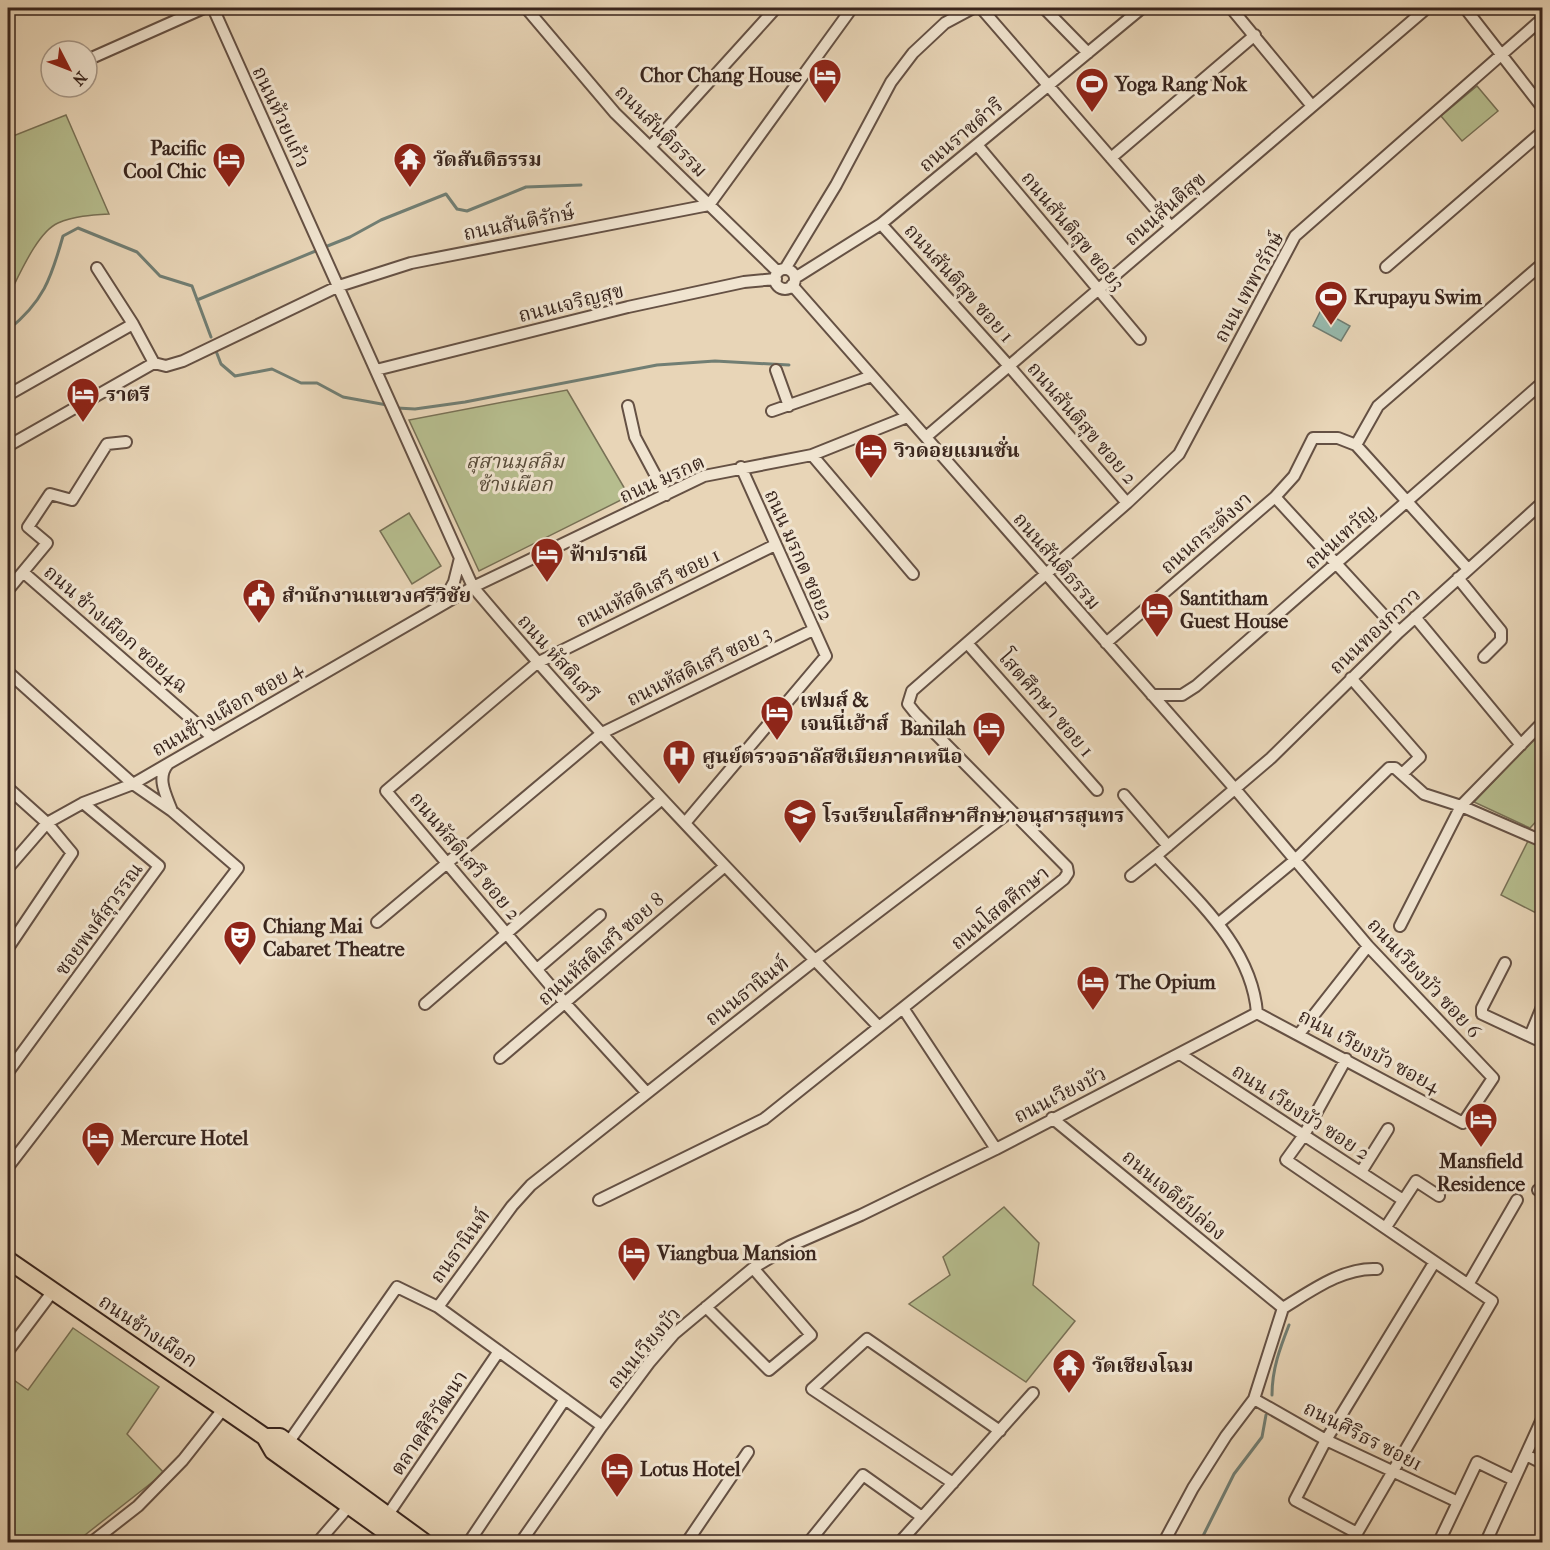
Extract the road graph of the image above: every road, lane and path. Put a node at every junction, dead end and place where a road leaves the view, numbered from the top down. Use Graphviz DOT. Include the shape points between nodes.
graph roads {
  1 [pos="212,8"];
  2 [pos="526,8"];
  3 [pos="776,8"];
  4 [pos="852,8"];
  5 [pos="973,8"];
  6 [pos="981,8"];
  7 [pos="1044,8"];
  8 [pos="1142,8"];
  9 [pos="1231,8"];
  10 [pos="1427,8"];
  11 [pos="1465,8"];
  12 [pos="1542,19"];
  13 [pos="1255,35"];
  14 [pos="1088,53"];
  15 [pos="99,55"];
  16 [pos="1502,55"];
  17 [pos="1048,86"];
  18 [pos="1312,106"];
  19 [pos="1542,107"];
  20 [pos="1542,132"];
  21 [pos="978,146"];
  22 [pos="650,147"];
  23 [pos="1112,158"];
  24 [pos="709,205"];
  25 [pos="881,224"];
  26 [pos="1170,227"];
  27 [pos="318,241"];
  28 [pos="1542,264"];
  29 [pos="1386,267"];
  30 [pos="97,268"];
  31 [pos="780,273"];
  32 [pos="794,282"];
  33 [pos="339,286"];
  34 [pos="1099,289"];
  35 [pos="133,324"];
  36 [pos="1140,339"];
  37 [pos="154,363"];
  38 [pos="1009,366"];
  39 [pos="376,370"];
  40 [pos="776,370"];
  41 [pos="872,376"];
  42 [pos="1542,383"];
  43 [pos="8,395"];
  44 [pos="628,406"];
  45 [pos="789,406"];
  46 [pos="772,411"];
  47 [pos="907,417"];
  48 [pos="926,438"];
  49 [pos="126,442"];
  50 [pos="1356,445"];
  51 [pos="8,446"];
  52 [pos="812,455"];
  53 [pos="741,467"];
  54 [pos="666,495"];
  55 [pos="1275,497"];
  56 [pos="1407,502"];
  57 [pos="1127,503"];
  58 [pos="1542,503"];
  59 [pos="775,545"];
  60 [pos="460,558"];
  61 [pos="1336,564"];
  62 [pos="1468,568"];
  63 [pos="23,572"];
  64 [pos="1044,573"];
  65 [pos="912,574"];
  66 [pos="1458,578"];
  67 [pos="473,587"];
  68 [pos="8,590"];
  69 [pos="442,605"];
  70 [pos="1415,617"];
  71 [pos="813,630"];
  72 [pos="1399,632"];
  73 [pos="967,643"];
  74 [pos="1106,644"];
  75 [pos="1484,657"];
  76 [pos="537,663"];
  77 [pos="8,672"];
  78 [pos="1351,678"];
  79 [pos="1152,695"];
  80 [pos="1542,723"];
  81 [pos="602,734"];
  82 [pos="212,737"];
  83 [pos="1521,745"];
  84 [pos="171,761"];
  85 [pos="1402,774"];
  86 [pos="133,784"];
  87 [pos="8,788"];
  88 [pos="1097,790"];
  89 [pos="1236,790"];
  90 [pos="1124,795"];
  91 [pos="662,799"];
  92 [pos="83,803"];
  93 [pos="1461,806"];
  94 [pos="172,811"];
  95 [pos="1011,812"];
  96 [pos="47,823"];
  97 [pos="685,823"];
  98 [pos="1542,841"];
  99 [pos="1168,846"];
  100 [pos="1156,856"];
  101 [pos="1295,860"];
  102 [pos="447,863"];
  103 [pos="725,866"];
  104 [pos="8,868"];
  105 [pos="1131,876"];
  106 [pos="600,915"];
  107 [pos="377,922"];
  108 [pos="1219,923"];
  109 [pos="1400,926"];
  110 [pos="507,933"];
  111 [pos="1368,946"];
  112 [pos="8,948"];
  113 [pos="815,960"];
  114 [pos="1505,963"];
  115 [pos="537,969"];
  116 [pos="565,1003"];
  117 [pos="425,1004"];
  118 [pos="1542,1007"];
  119 [pos="903,1008"];
  120 [pos="1257,1013"];
  121 [pos="879,1027"];
  122 [pos="1299,1034"];
  123 [pos="1530,1036"];
  124 [pos="1542,1042"];
  125 [pos="1180,1054"];
  126 [pos="500,1058"];
  127 [pos="1346,1059"];
  128 [pos="8,1071"];
  129 [pos="647,1093"];
  130 [pos="1052,1118"];
  131 [pos="1463,1123"];
  132 [pos="1388,1130"];
  133 [pos="1304,1135"];
  134 [pos="996,1149"];
  135 [pos="8,1167"];
  136 [pos="1361,1172"];
  137 [pos="1438,1196"];
  138 [pos="599,1200"];
  139 [pos="1403,1200"];
  140 [pos="1517,1200"];
  141 [pos="512,1206"];
  142 [pos="1386,1227"];
  143 [pos="8,1260"];
  144 [pos="1434,1263"];
  145 [pos="753,1268"];
  146 [pos="1377,1269"];
  147 [pos="1469,1283"];
  148 [pos="53,1291"];
  149 [pos="438,1307"];
  150 [pos="706,1307"];
  151 [pos="1283,1308"];
  152 [pos="8,1351"];
  153 [pos="500,1351"];
  154 [pos="1033,1393"];
  155 [pos="566,1399"];
  156 [pos="1254,1399"];
  157 [pos="224,1408"];
  158 [pos="1542,1419"];
  159 [pos="602,1425"];
  160 [pos="1000,1431"];
  161 [pos="265,1437"];
  162 [pos="1326,1440"];
  163 [pos="288,1443"];
  164 [pos="748,1452"];
  165 [pos="1526,1455"];
  166 [pos="1542,1463"];
  167 [pos="1392,1473"];
  168 [pos="1515,1480"];
  169 [pos="953,1483"];
  170 [pos="1458,1502"];
  171 [pos="349,1506"];
  172 [pos="387,1516"];
  173 [pos="922,1517"];
  174 [pos="92,1542"];
  175 [pos="318,1542"];
  176 [pos="400,1542"];
  177 [pos="424,1542"];
  178 [pos="469,1542"];
  179 [pos="521,1542"];
  180 [pos="687,1542"];
  181 [pos="808,1542"];
  182 [pos="900,1542"];
  183 [pos="1164,1542"];
  184 [pos="1439,1542"];
  185 [pos="1486,1542"];
  1 -- 15 [label="street"];
  1 -- 27 [label="street, ถนนห้วยแก้ว"];
  2 -- 22 [label="street, ถนนสันติธรรม" via="615,113"];
  3 -- 22 [label="street"];
  4 -- 24 [label="street"];
  5 -- 31 [label="street" via="945,23 913,53 891,82 836,185"];
  6 -- 17 [label="street"];
  7 -- 14 [label="street"];
  8 -- 14 [label="street, ถนนราชดำริ"];
  9 -- 13 [label="street"];
  10 -- 18 [label="street, ถนนสันติสุข"];
  11 -- 16 [label="street"];
  12 -- 16 [label="street, ถนน เทพารักษ์"];
  13 -- 18 [label="street"];
  13 -- 23 [label="street"];
  14 -- 17 [label="street, ถนนราชดำริ"];
  16 -- 19 [label="street"];
  16 -- 57 [label="street, ถนน เทพารักษ์" via="1295,236 1179,454"];
  17 -- 21 [label="street, ถนนราชดำริ"];
  17 -- 23 [label="street"];
  18 -- 26 [label="street, ถนนสันติสุข"];
  20 -- 29 [label="street"];
  21 -- 25 [label="street, ถนนราชดำริ"];
  21 -- 34 [label="street, ถนนสันติสุข ซอย3"];
  22 -- 24 [label="street, ถนนสันติธรรม"];
  23 -- 26 [label="street"];
  24 -- 31 [label="street, ถนนสันติธรรม"];
  24 -- 33 [label="street, ถนนสันติรักษ์" via="411,263"];
  25 -- 32 [label="street, ถนนราชดำริ"];
  25 -- 38 [label="street, ถนนสันติสุข ซอย 1"];
  26 -- 34 [label="street, ถนนสันติสุข"];
  27 -- 33 [label="street, ถนน หัสดิเสวี"];
  28 -- 50 [label="street" via="1378,406"];
  30 -- 35 [label="street"];
  31 -- 32 [label="street, ถนนสันติธรรม" via="792,272"];
  31 -- 32 [label="street" via="782,288"];
  31 -- 39 [label="street, ถนนเจริญสุข"];
  32 -- 41 [label="street, ถนนสันติธรรม"];
  33 -- 37 [label="street" via="183,361 166,366"];
  33 -- 39 [label="street, ถนน หัสดิเสวี"];
  34 -- 36 [label="street, ถนนสันติสุข ซอย3"];
  34 -- 38 [label="street, ถนนสันติสุข"];
  35 -- 37 [label="street"];
  35 -- 43 [label="street"];
  37 -- 51 [label="street"];
  38 -- 48 [label="street, ถนนสันติสุข"];
  38 -- 57 [label="street, ถนนสันติสุข ซอย 2"];
  39 -- 60 [label="street, ถนน หัสดิเสวี"];
  40 -- 45 [label="street"];
  41 -- 45 [label="street"];
  41 -- 47 [label="street, ถนนสันติธรรม"];
  42 -- 56 [label="street, ถนนเทวัญ"];
  44 -- 54 [label="street" via="635,437"];
  45 -- 46 [label="street"];
  47 -- 48 [label="street, ถนนสันติธรรม"];
  47 -- 52 [label="street, ถนน มรกต"];
  48 -- 64 [label="street, ถนนสันติธรรม"];
  49 -- 63 [label="street" via="107,444 72,500 50,494 28,527 47,543"];
  50 -- 55 [label="street, ถนนกระดังงา" via="1338,438 1313,438 1294,476"];
  50 -- 56 [label="street"];
  52 -- 53 [label="street, ถนน มรกต"];
  52 -- 65 [label="street"];
  53 -- 54 [label="street, ถนน มรกต" via="704,476"];
  53 -- 59 [label="street, ถนน มรกต ซอย2"];
  54 -- 67 [label="street, ถนน มรกต"];
  55 -- 61 [label="street"];
  55 -- 74 [label="street, ถนนกระดังงา"];
  56 -- 61 [label="street, ถนนเทวัญ"];
  56 -- 62 [label="street"];
  57 -- 64 [label="street, ถนน เทพารักษ์"];
  58 -- 62 [label="street, ถนนทองกวาว"];
  59 -- 71 [label="street, ถนน มรกต ซอย2"];
  59 -- 76 [label="street, ถนนหัสดิเสวี ซอย 1"];
  60 -- 67 [label="street, ถนน หัสดิเสวี"];
  60 -- 69 [label="street"];
  61 -- 72 [label="street"];
  61 -- 79 [label="street, ถนนเทวัญ" via="1196,686 1182,695"];
  62 -- 66 [label="street, ถนนทองกวาว"];
  63 -- 68 [label="street"];
  63 -- 82 [label="street, ถนน ช้างเผือก ซอย4ฉ"];
  64 -- 73 [label="street, ถนนโสตศึกษา"];
  64 -- 74 [label="street, ถนนสันติธรรม"];
  66 -- 70 [label="street, ถนนทองกวาว"];
  66 -- 75 [label="street" via="1501,631 1502,640"];
  67 -- 69 [label="street, ถนนช้างเผือก ซอย 4"];
  67 -- 76 [label="street, ถนน หัสดิเสวี"];
  69 -- 82 [label="street, ถนนช้างเผือก ซอย 4"];
  70 -- 72 [label="street, ถนนทองกวาว"];
  70 -- 83 [label="street"];
  71 -- 81 [label="street, ถนนหัสดิเสวี ซอย 3"];
  71 -- 97 [label="street, ถนน มรกต ซอย2" via="826,656"];
  72 -- 78 [label="street, ถนนทองกวาว"];
  73 -- 88 [label="street, โสตศึกษา ซอย 1"];
  73 -- 95 [label="street, ถนนโสตศึกษา" via="912,691 908,704"];
  74 -- 79 [label="street, ถนนสันติธรรม"];
  76 -- 81 [label="street, ถนน หัสดิเสวี"];
  76 -- 102 [label="street, ถนนหัสดิเสวี ซอย 2" via="386,790"];
  77 -- 86 [label="street"];
  78 -- 85 [label="street" via="1420,757"];
  78 -- 89 [label="street, ถนนทองกวาว"];
  79 -- 89 [label="street, ถนนสันติธรรม"];
  80 -- 83 [label="street"];
  81 -- 91 [label="street, ถนน หัสดิเสวี"];
  81 -- 102 [label="street, ถนนหัสดิเสวี ซอย 3"];
  82 -- 84 [label="street, ถนนช้างเผือก ซอย 4"];
  83 -- 93 [label="street"];
  84 -- 86 [label="street, ถนนช้างเผือก ซอย 4"];
  84 -- 94 [label="street" via="162,780"];
  85 -- 93 [label="street" via="1424,794"];
  85 -- 101 [label="street" via="1389,768"];
  86 -- 92 [label="street, ถนนช้างเผือก ซอย 4"];
  86 -- 94 [label="street"];
  87 -- 96 [label="street"];
  89 -- 99 [label="street, ถนนทองกวาว"];
  89 -- 101 [label="street, ถนนสันติธรรม"];
  90 -- 99 [label="street"];
  91 -- 97 [label="street, ถนน หัสดิเสวี"];
  91 -- 110 [label="street"];
  92 -- 96 [label="street, ถนนช้างเผือก ซอย 4"];
  92 -- 128 [label="street, ซอยพงศ์สุวรรณ" via="159,866"];
  93 -- 98 [label="street"];
  93 -- 109 [label="street"];
  94 -- 135 [label="street" via="238,868"];
  95 -- 113 [label="street, ถนนธานินท์"];
  95 -- 119 [label="street, ถนนโสตศึกษา" via="1067,867 1068,873"];
  96 -- 104 [label="street, ถนนช้างเผือก ซอย 4"];
  96 -- 112 [label="street" via="72,853"];
  97 -- 103 [label="street, ถนน หัสดิเสวี"];
  99 -- 100 [label="street, ถนนทองกวาว"];
  100 -- 105 [label="street, ถนนทองกวาว"];
  100 -- 108 [label="street"];
  101 -- 108 [label="street"];
  101 -- 111 [label="street, ถนนเวียงบัว ซอย 6"];
  102 -- 107 [label="street, ถนนหัสดิเสวี ซอย 3"];
  102 -- 110 [label="street, ถนนหัสดิเสวี ซอย 2"];
  103 -- 113 [label="street, ถนน หัสดิเสวี"];
  103 -- 116 [label="street, ถนนหัสดิเสวี ซอย 8"];
  106 -- 115 [label="street"];
  108 -- 120 [label="street" via="1251,980"];
  110 -- 115 [label="street, ถนนหัสดิเสวี ซอย 2"];
  110 -- 117 [label="street"];
  111 -- 122 [label="street"];
  111 -- 131 [label="street, ถนนเวียงบัว ซอย 6" via="1493,1078"];
  113 -- 121 [label="street, ถนน หัสดิเสวี"];
  113 -- 129 [label="street, ถนนธานินท์"];
  114 -- 123 [label="street" via="1482,1014"];
  115 -- 116 [label="street, ถนนหัสดิเสวี ซอย 2"];
  116 -- 126 [label="street, ถนนหัสดิเสวี ซอย 8"];
  116 -- 129 [label="street, ถนนหัสดิเสวี ซอย 2"];
  118 -- 123 [label="street"];
  119 -- 121 [label="street, ถนนโสตศึกษา"];
  119 -- 134 [label="street"];
  120 -- 122 [label="street, ถนน เวียงบัว ซอย4"];
  120 -- 125 [label="street, ถนนเวียงบัว"];
  121 -- 138 [label="street, ถนนโสตศึกษา" via="764,1119"];
  122 -- 127 [label="street, ถนน เวียงบัว ซอย4"];
  123 -- 124 [label="street"];
  125 -- 130 [label="street, ถนนเวียงบัว"];
  125 -- 133 [label="street, ถนน เวียงบัว ซอย 2"];
  127 -- 131 [label="street, ถนน เวียงบัว ซอย4"];
  127 -- 133 [label="street"];
  129 -- 141 [label="street, ถนนธานินท์" via="531,1185"];
  130 -- 134 [label="street, ถนนเวียงบัว"];
  130 -- 151 [label="street, ถนนเจดีย์ปล่อง"];
  132 -- 136 [label="street"];
  133 -- 136 [label="street, ถนน เวียงบัว ซอย 2"];
  133 -- 142 [label="street" via="1286,1160"];
  134 -- 145 [label="street, ถนนเวียงบัว" via="790,1246"];
  136 -- 139 [label="street, ถนน เวียงบัว ซอย 2"];
  137 -- 139 [label="street" via="1416,1181"];
  139 -- 142 [label="street"];
  140 -- 147 [label="street"];
  141 -- 149 [label="street, ถนธานินท์"];
  142 -- 144 [label="street"];
  143 -- 148 [label="main road, ถนนช้างเผือก"];
  144 -- 147 [label="street"];
  144 -- 162 [label="street"];
  145 -- 150 [label="street, ถนนเวียงบัว"];
  145 -- 150 [label="street" via="811,1335 769,1370"];
  146 -- 151 [label="street" via="1333,1279"];
  147 -- 167 [label="street" via="1492,1301"];
  148 -- 152 [label="street"];
  148 -- 157 [label="main road, ถนนช้างเผือก"];
  149 -- 153 [label="street"];
  149 -- 163 [label="street" via="397,1287"];
  150 -- 159 [label="street, ถนนเวียงบัว" via="674,1334"];
  151 -- 156 [label="street"];
  153 -- 155 [label="street"];
  153 -- 172 [label="street, ตลาดศิริวัฒนา"];
  154 -- 160 [label="street"];
  155 -- 159 [label="street"];
  155 -- 178 [label="street"];
  156 -- 162 [label="street, ถนนศิริธร ซอย1"];
  156 -- 183 [label="street" via="1220,1444"];
  157 -- 161 [label="main road, ถนนช้างเผือก"];
  157 -- 174 [label="street" via="183,1460 138,1506"];
  158 -- 165 [label="street"];
  159 -- 179 [label="street, ถนนเวียงบัว"];
  160 -- 169 [label="street"];
  160 -- 169 [label="street" via="867,1339 812,1389"];
  161 -- 163 [label="main road, ถนนช้างเผือก" via="280,1437"];
  161 -- 171 [label="main road, ถนนช้างเผือก" via="273,1451"];
  162 -- 167 [label="street, ถนนศิริธร ซอย1"];
  162 -- 167 [label="street" via="1295,1500 1357,1533"];
  163 -- 172 [label="main road, ถนนช้างเผือก"];
  164 -- 180 [label="street"];
  165 -- 166 [label="street"];
  165 -- 168 [label="street"];
  167 -- 170 [label="street, ถนนศิริธร ซอย1"];
  168 -- 170 [label="street" via="1477,1462"];
  168 -- 185 [label="street"];
  169 -- 173 [label="street"];
  170 -- 184 [label="street"];
  171 -- 175 [label="street"];
  171 -- 176 [label="main road, ถนนช้างเผือก"];
  172 -- 177 [label="main road, ถนนช้างเผือก"];
  173 -- 181 [label="street" via="863,1475"];
  173 -- 182 [label="street"];
}
